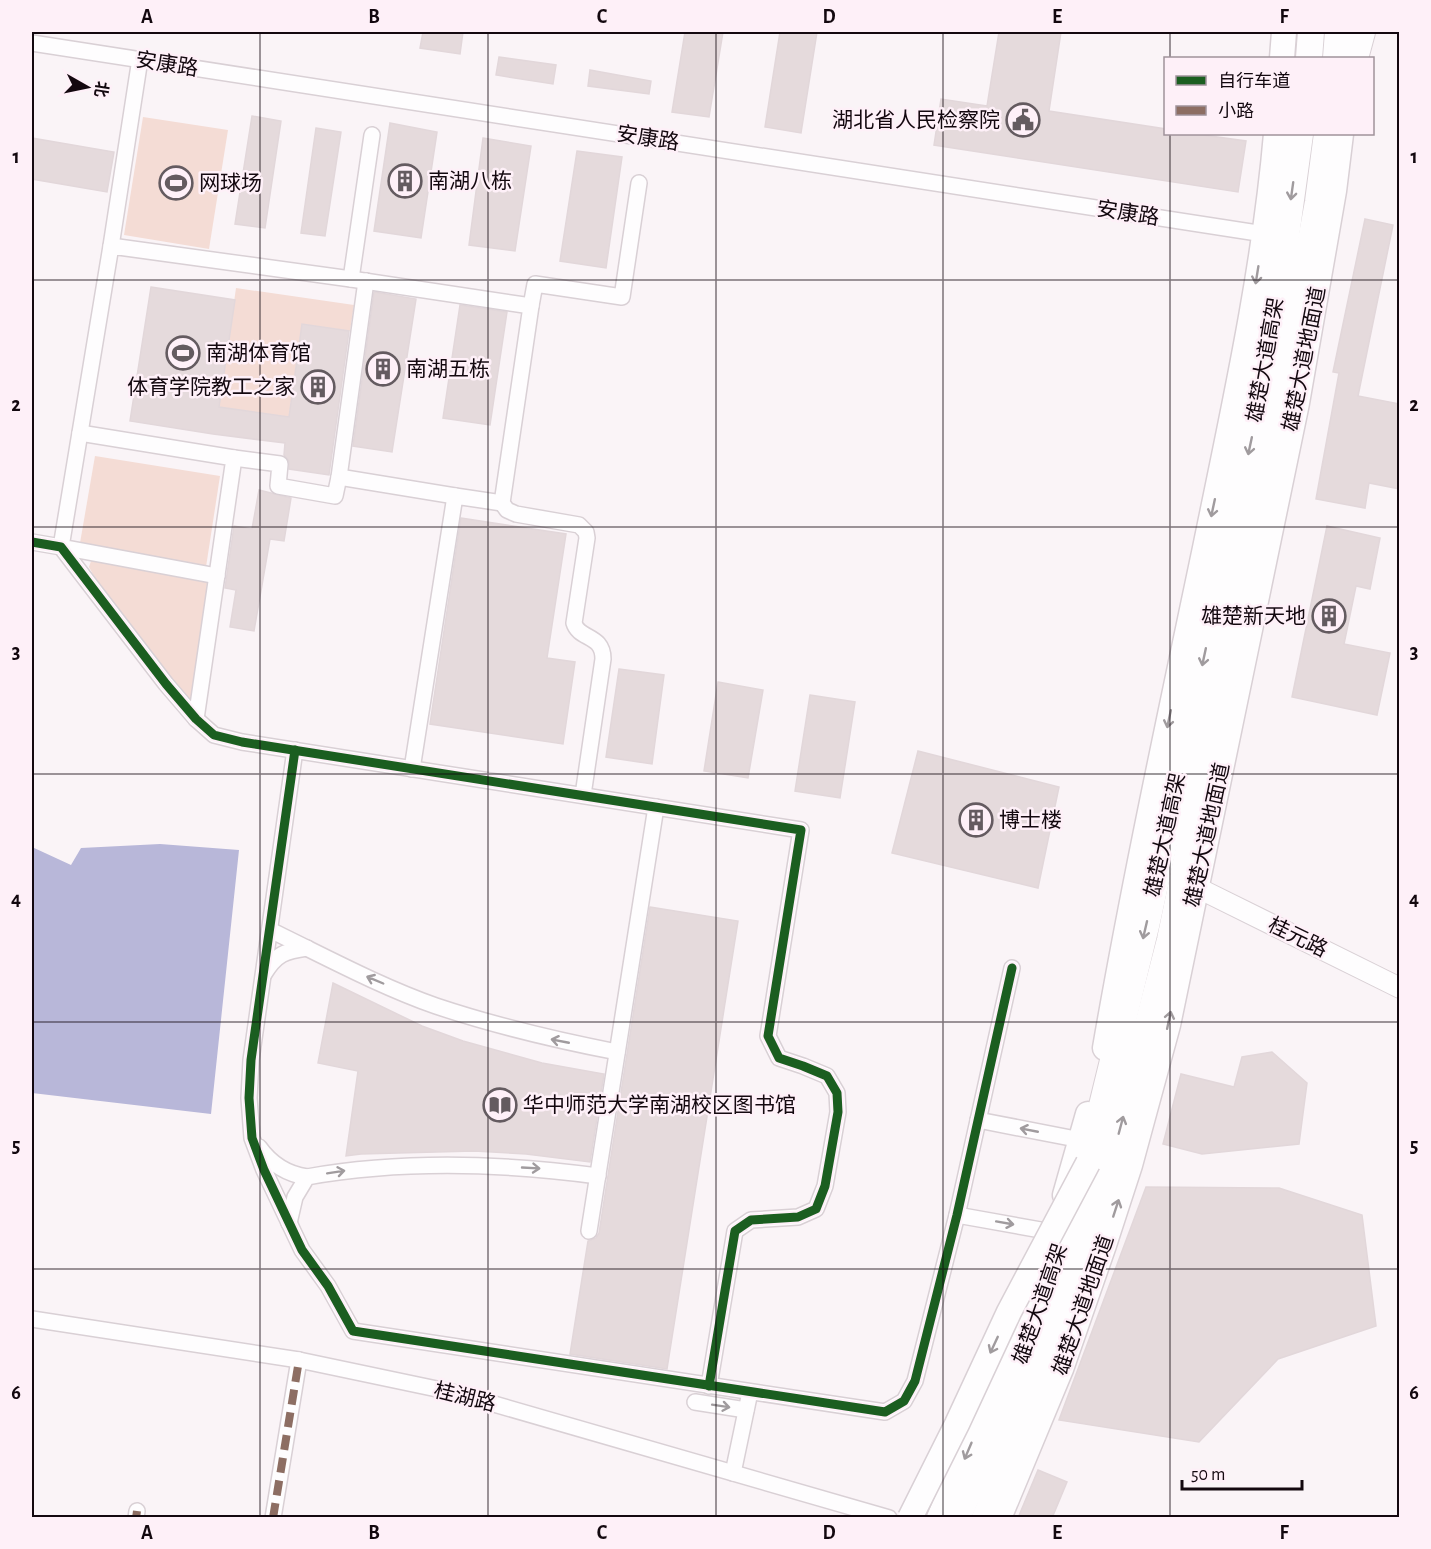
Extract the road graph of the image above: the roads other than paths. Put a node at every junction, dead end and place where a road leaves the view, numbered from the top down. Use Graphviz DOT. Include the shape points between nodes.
graph roads {
  1 [pos="1284,32"];
  2 [pos="1311,32"];
  3 [pos="1338,32"];
  4 [pos="1353,32"];
  5 [pos="1362,32"];
  6 [pos="32,43"];
  7 [pos="1282,57"];
  8 [pos="1309,57"];
  9 [pos="1336,57"];
  10 [pos="1350,57"];
  11 [pos="1355,57"];
  12 [pos="140,59"];
  13 [pos="372,135"];
  14 [pos="1276,135"];
  15 [pos="1300,135"];
  16 [pos="1327,135"];
  17 [pos="1336,135"];
  18 [pos="1341,135"];
  19 [pos="639,183"];
  20 [pos="1318,202"];
  21 [pos="1264,234"];
  22 [pos="111,246"];
  23 [pos="358,280"];
  24 [pos="531,306"];
  25 [pos="80,433"];
  26 [pos="234,458"];
  27 [pos="339,477"];
  28 [pos="455,496"];
  29 [pos="502,503"];
  30 [pos="32,542"];
  31 [pos="61,547"];
  32 [pos="217,576"];
  33 [pos="195,719"];
  34 [pos="295,750"];
  35 [pos="412,769"];
  36 [pos="583,795"];
  37 [pos="656,807"];
  38 [pos="1196,887"];
  39 [pos="270,930"];
  40 [pos="307,948"];
  41 [pos="1012,968"];
  42 [pos="264,974"];
  43 [pos="1400,988"];
  44 [pos="617,1052"];
  45 [pos="978,1120"];
  46 [pos="252,1138"];
  47 [pos="1084,1152"];
  48 [pos="598,1176"];
  49 [pos="307,1177"];
  50 [pos="957,1215"];
  51 [pos="289,1223"];
  52 [pos="589,1231"];
  53 [pos="1052,1232"];
  54 [pos="32,1319"];
  55 [pos="299,1360"];
  56 [pos="709,1386"];
  57 [pos="750,1392"];
  58 [pos="695,1402"];
  59 [pos="746,1410"];
  60 [pos="733,1473"];
  61 [pos="991,1512"];
  62 [pos="273,1518"];
  63 [pos="890,1518"];
  64 [pos="910,1518"];
  65 [pos="939,1518"];
  66 [pos="957,1518"];
  1 -- 7 [label="main road"];
  2 -- 8 [label="highway"];
  3 -- 9 [label="highway"];
  4 -- 10 [label="main road"];
  5 -- 11 [label="highway"];
  6 -- 12 [label="street, 安康路"];
  12 -- 21 [label="street, 安康路"];
  12 -- 22 [label="street"];
  13 -- 23 [label="street"];
  14 -- 21 [label="main road"];
  15 -- 47 [label="highway, 雄楚大道高架, one-way" via="1260,402 1146,926"];
  16 -- 20 [label="highway, 雄楚大道高架"];
  17 -- 20 [label="highway"];
  18 -- 38 [label="main road, 雄楚大道地面道" via="1297,403"];
  19 -- 24 [label="street" via="622,297 535,284"];
  61 -- 20 [label="highway, 雄楚大道高架, one-way" via="1112,1163 1170,940 1281,403"];
  21 -- 47 [label="main road, one-way" via="1236,399 1131,902"];
  22 -- 23 [label="street"];
  22 -- 25 [label="street"];
  23 -- 24 [label="street"];
  23 -- 27 [label="street"];
  24 -- 29 [label="street"];
  25 -- 26 [label="street"];
  25 -- 31 [label="street"];
  26 -- 27 [label="street" via="280,464 278,486 335,496"];
  26 -- 32 [label="street"];
  27 -- 28 [label="street"];
  28 -- 29 [label="street"];
  28 -- 35 [label="street"];
  29 -- 36 [label="street" via="516,514 579,525 586,532 574,623 579,632 594,639 602,649 603,659"];
  30 -- 31 [label="street"];
  31 -- 32 [label="street"];
  31 -- 33 [label="street"];
  32 -- 33 [label="street"];
  33 -- 34 [label="street" via="214,735"];
  34 -- 35 [label="street"];
  34 -- 39 [label="street"];
  35 -- 36 [label="street"];
  36 -- 37 [label="street"];
  37 -- 44 [label="street"];
  37 -- 56 [label="street" via="801,830 788,867 768,1036 779,1058 827,1077 837,1093 838,1112 829,1165 816,1209 798,1217 751,1220 735,1231"];
  38 -- 43 [label="street, 桂元路"];
  61 -- 38 [label="main road, 雄楚大道地面道, one-way" via="1061,1369 1130,1165 1168,1026"];
  39 -- 40 [label="street"];
  39 -- 42 [label="street"];
  40 -- 42 [label="street" via="288,950 272,961"];
  44 -- 40 [label="street, one-way" via="556,1041 479,1020 424,1001"];
  41 -- 45 [label="street"];
  42 -- 46 [label="street" via="251,1060"];
  44 -- 48 [label="street"];
  47 -- 45 [label="street, one-way"];
  45 -- 50 [label="street"];
  46 -- 49 [label="street" via="267,1159 292,1175"];
  46 -- 51 [label="street"];
  47 -- 53 [label="main road"];
  47 -- 64 [label="main road, one-way, bridge"];
  47 -- 66 [label="highway, 雄楚大道高架, bridge" via="1030,1338"];
  49 -- 48 [label="street, one-way" via="343,1171 480,1165"];
  48 -- 52 [label="street"];
  49 -- 51 [label="street" via="295,1197"];
  50 -- 53 [label="street, one-way"];
  50 -- 57 [label="street" via="915,1382 904,1401 885,1412"];
  51 -- 56 [label="street" via="353,1331"];
  53 -- 65 [label="main road, one-way" via="1011,1352"];
  54 -- 55 [label="street, 桂湖路"];
  55 -- 60 [label="street, 桂湖路" via="456,1393"];
  55 -- 62 [label="street"];
  56 -- 57 [label="street"];
  57 -- 59 [label="street"];
  58 -- 59 [label="street, one-way"];
  59 -- 60 [label="street"];
  60 -- 63 [label="street, 桂湖路"];
}
